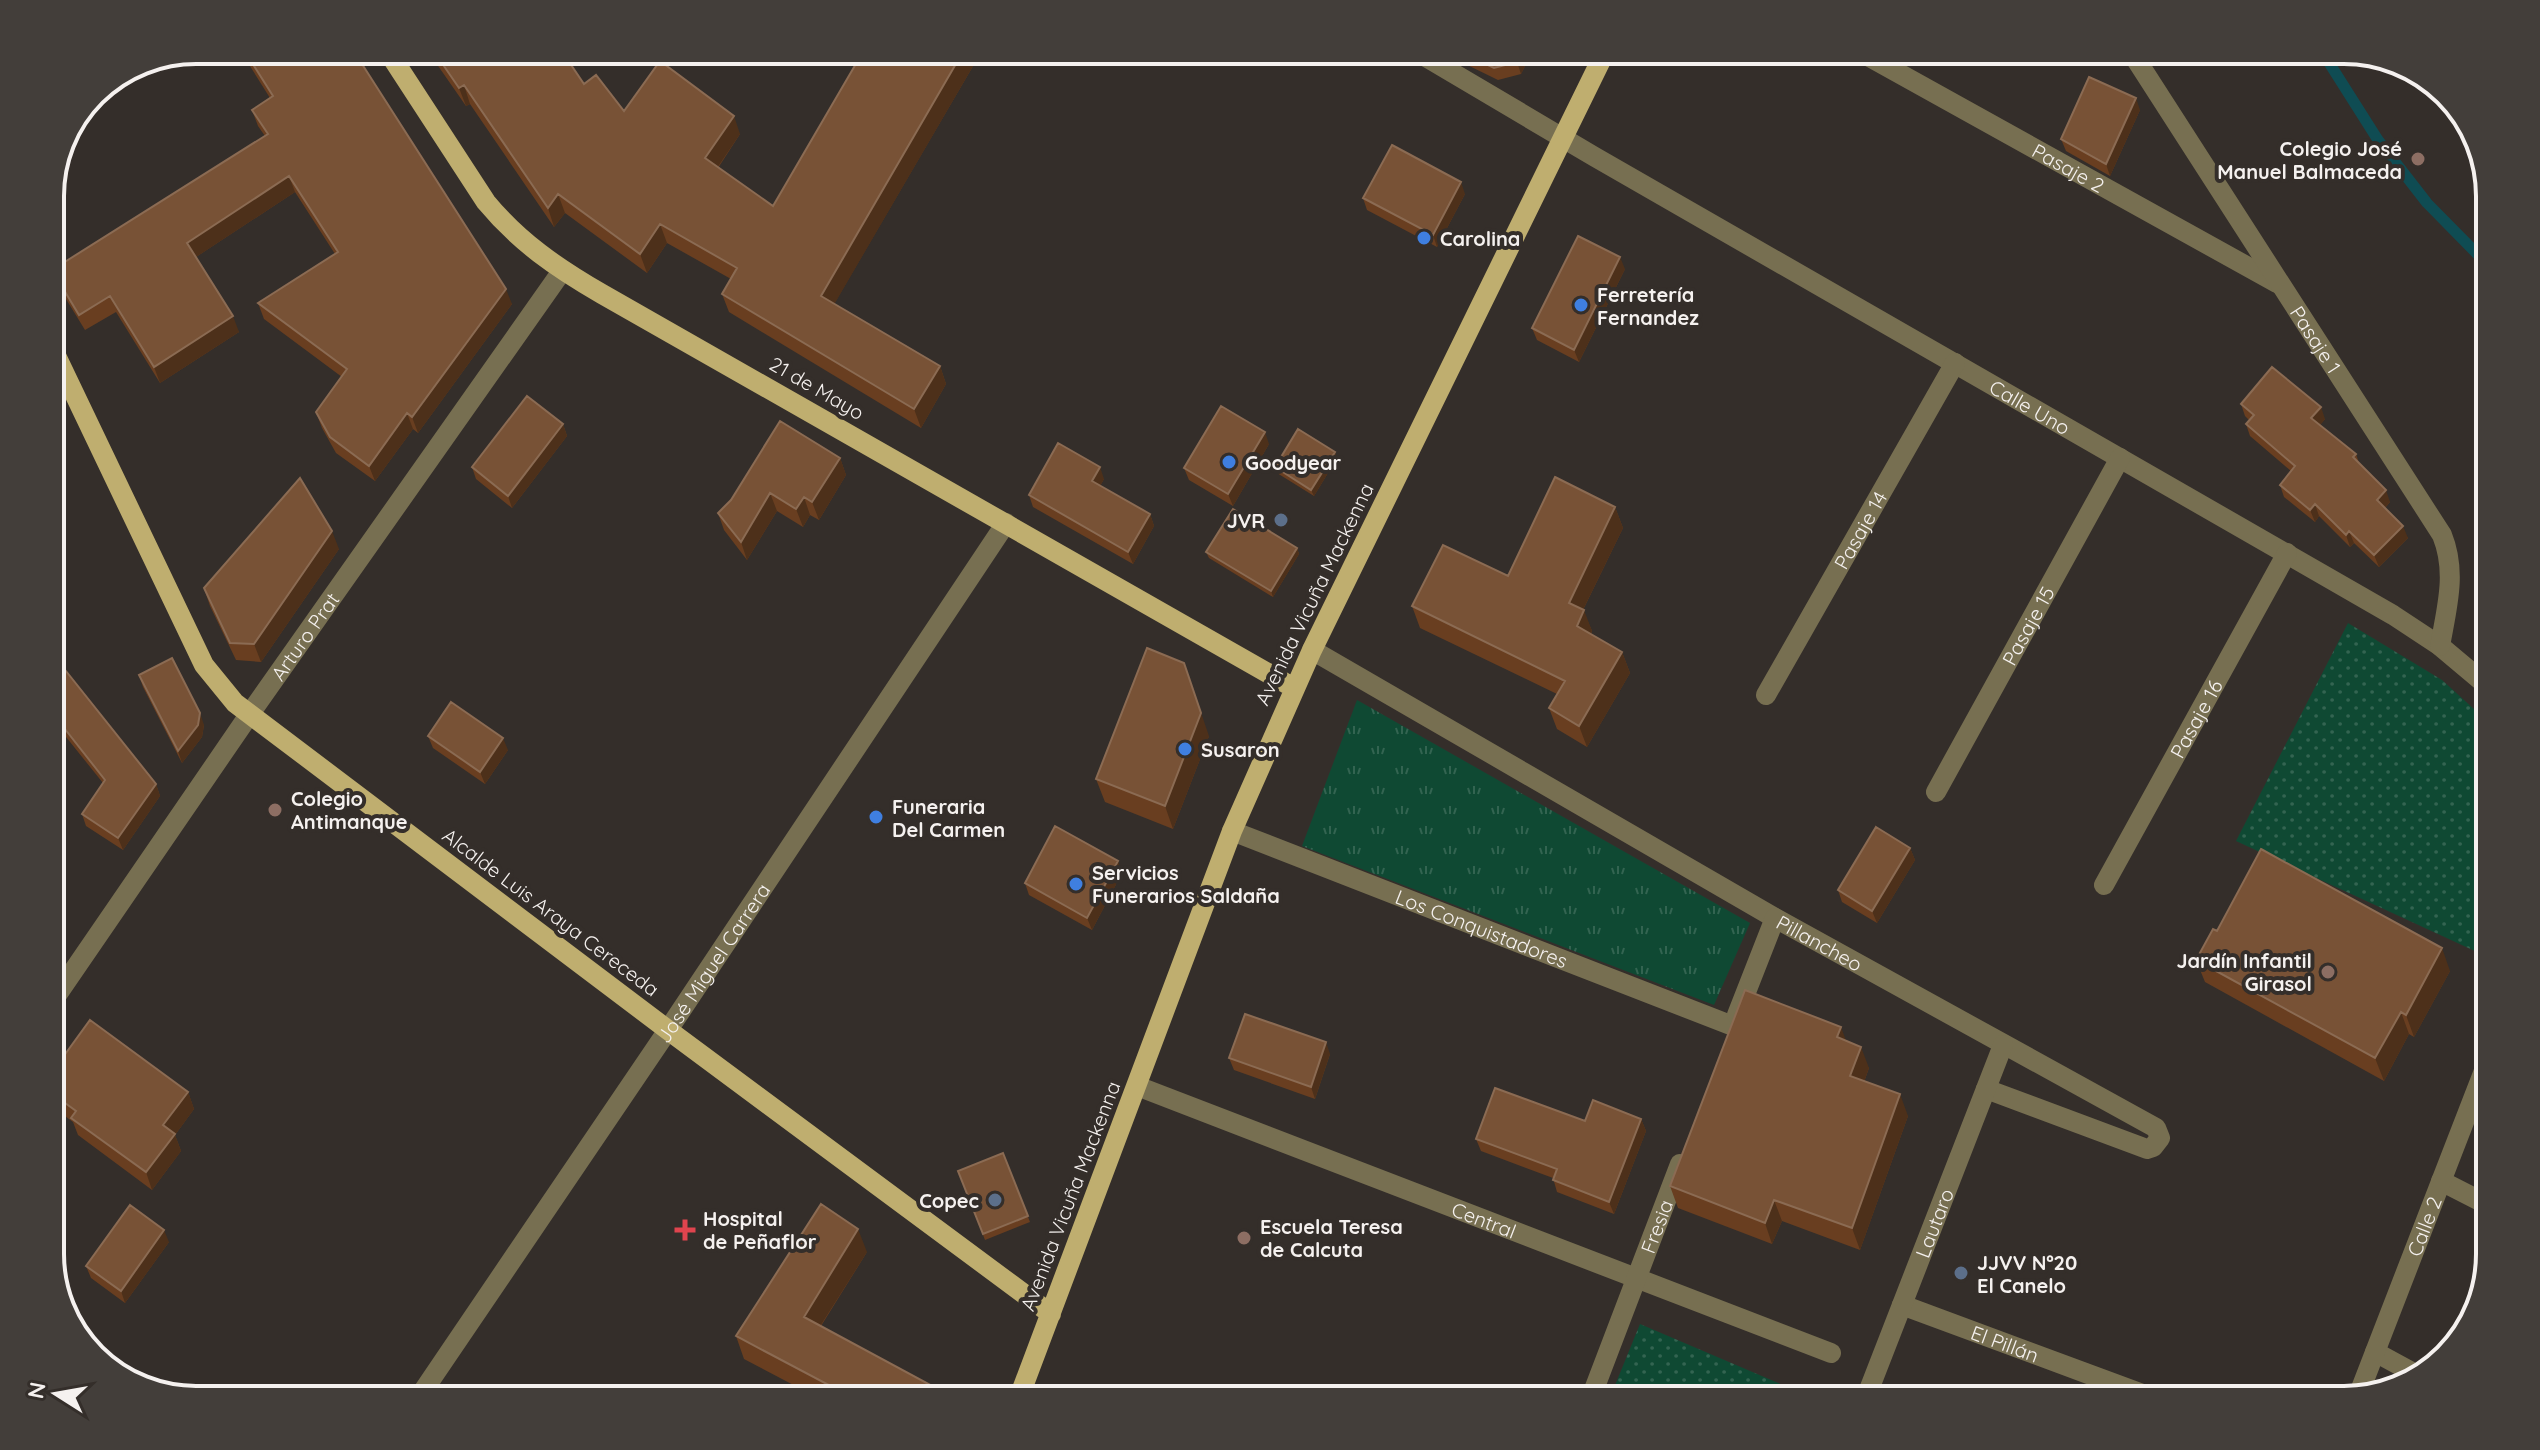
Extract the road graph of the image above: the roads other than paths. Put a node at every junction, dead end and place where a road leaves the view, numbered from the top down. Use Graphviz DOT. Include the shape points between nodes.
graph roads {
  1 [pos="396,64"];
  2 [pos="1438,64"];
  3 [pos="1599,64"];
  4 [pos="1882,64"];
  5 [pos="2139,64"];
  6 [pos="1563,138"];
  7 [pos="562,271"];
  8 [pos="2281,285"];
  9 [pos="1955,363"];
  10 [pos="64,372"];
  11 [pos="2120,458"];
  12 [pos="1006,523"];
  13 [pos="2287,553"];
  14 [pos="2440,646"];
  15 [pos="1312,650"];
  16 [pos="2476,676"];
  17 [pos="1294,688"];
  18 [pos="1766,695"];
  19 [pos="249,715"];
  20 [pos="1936,792"];
  21 [pos="1232,831"];
  22 [pos="2104,885"];
  23 [pos="1775,918"];
  24 [pos="64,985"];
  25 [pos="668,1030"];
  26 [pos="2003,1045"];
  27 [pos="1137,1086"];
  28 [pos="1986,1089"];
  29 [pos="2476,1091"];
  30 [pos="1687,1145"];
  31 [pos="2441,1181"];
  32 [pos="2476,1199"];
  33 [pos="1636,1278"];
  34 [pos="1902,1305"];
  35 [pos="1051,1314"];
  36 [pos="2375,1352"];
  37 [pos="1831,1353"];
  38 [pos="2407,1369"];
  39 [pos="2362,1385"];
  40 [pos="426,1386"];
  41 [pos="1023,1386"];
  42 [pos="1595,1386"];
  43 [pos="1870,1386"];
  44 [pos="2121,1386"];
  1 -- 7 [label="main road, 21 de Mayo" via="486,202"];
  2 -- 6 [label="street, Calle Uno"];
  3 -- 6 [label="main road, Avenida Vicuña Mackenna"];
  4 -- 8 [label="street, Pasaje 2"];
  5 -- 8 [label="street, Pasaje 1"];
  6 -- 9 [label="street, Calle Uno"];
  6 -- 15 [label="main road, Avenida Vicuña Mackenna"];
  7 -- 12 [label="main road, 21 de Mayo"];
  7 -- 19 [label="street, Arturo Prat"];
  8 -- 14 [label="street, Pasaje 1" via="2442,535 2452,577"];
  9 -- 11 [label="street, Calle Uno"];
  9 -- 18 [label="street, Pasaje 14"];
  10 -- 19 [label="main road, Alcalde Luis Araya Cereceda" via="204,665"];
  11 -- 13 [label="street, Calle Uno"];
  11 -- 20 [label="street, Pasaje 15"];
  12 -- 17 [label="main road, 21 de Mayo"];
  12 -- 25 [label="street, José Miguel Carrera"];
  13 -- 14 [label="street, Calle Uno"];
  13 -- 22 [label="street, Pasaje 16"];
  14 -- 16 [label="street, Calle Uno"];
  15 -- 17 [label="main road, Avenida Vicuña Mackenna"];
  15 -- 23 [label="street, Pillancheo"];
  17 -- 21 [label="main road, Avenida Vicuña Mackenna"];
  19 -- 24 [label="street, Arturo Prat"];
  19 -- 25 [label="main road, Alcalde Luis Araya Cereceda"];
  21 -- 23 [label="street, Los Conquistadores" via="1730,1033"];
  21 -- 27 [label="main road, Avenida Vicuña Mackenna"];
  23 -- 26 [label="street, Pillancheo"];
  25 -- 35 [label="main road, Alcalde Luis Araya Cereceda"];
  25 -- 40 [label="street, José Miguel Carrera"];
  26 -- 28 [label="street, Lautaro"];
  26 -- 28 [label="street, Pillancheo" via="2156,1128 2160,1138 2147,1149"];
  27 -- 33 [label="street, Central"];
  27 -- 35 [label="main road, Avenida Vicuña Mackenna"];
  28 -- 34 [label="street, Lautaro"];
  29 -- 31 [label="street, Calle 2"];
  30 -- 33 [label="street, Fresia"];
  31 -- 32 [label="street"];
  31 -- 36 [label="street, Calle 2"];
  33 -- 37 [label="street, Central"];
  33 -- 42 [label="street, Fresia"];
  34 -- 43 [label="street, Lautaro"];
  34 -- 44 [label="street, El Pillán"];
  35 -- 41 [label="main road, Avenida Vicuña Mackenna"];
  36 -- 38 [label="street"];
  36 -- 39 [label="street, Calle 2"];
}
